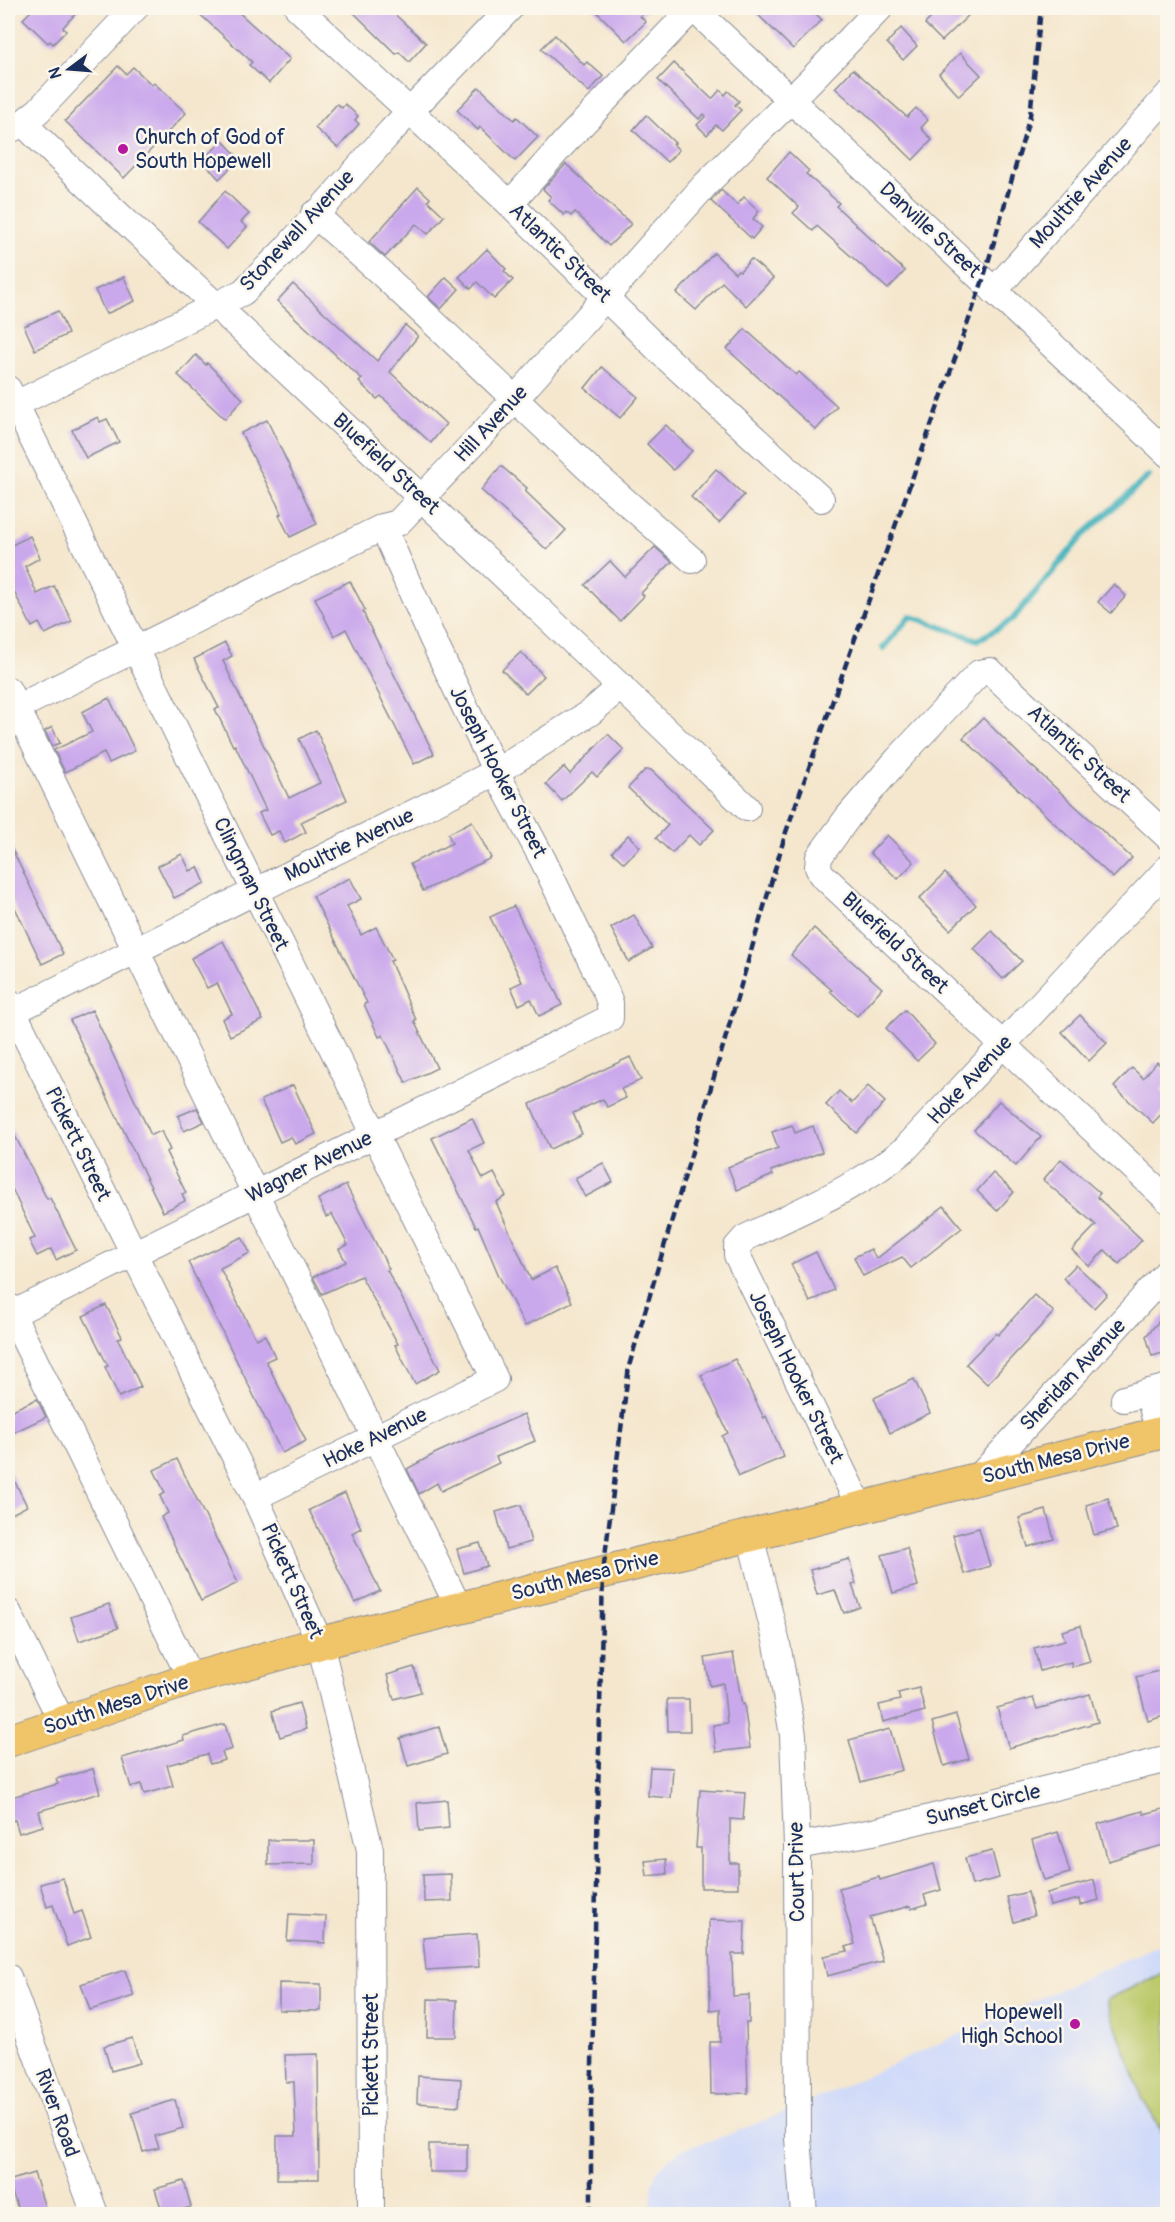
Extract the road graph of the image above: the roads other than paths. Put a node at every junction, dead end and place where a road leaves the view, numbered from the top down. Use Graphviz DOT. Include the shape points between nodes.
graph roads {
  1 [pos="135,8"];
  2 [pos="298,8"];
  3 [pos="693,8"];
  4 [pos="880,8"];
  5 [pos="501,11"];
  6 [pos="1167,95"];
  7 [pos="791,100"];
  8 [pos="410,111"];
  9 [pos="15,127"];
  10 [pos="510,204"];
  11 [pos="314,214"];
  12 [pos="994,291"];
  13 [pos="606,298"];
  14 [pos="216,305"];
  15 [pos="515,399"];
  16 [pos="10,401"];
  17 [pos="1167,454"];
  18 [pos="422,498"];
  19 [pos="821,499"];
  20 [pos="383,527"];
  21 [pos="692,560"];
  22 [pos="135,649"];
  23 [pos="990,672"];
  24 [pos="621,686"];
  25 [pos="10,703"];
  26 [pos="496,772"];
  27 [pos="747,808"];
  28 [pos="1167,837"];
  29 [pos="1167,868"];
  30 [pos="255,891"];
  31 [pos="136,951"];
  32 [pos="9,1009"];
  33 [pos="610,1018"];
  34 [pos="1003,1044"];
  35 [pos="374,1135"];
  36 [pos="255,1193"];
  37 [pos="1167,1200"];
  38 [pos="737,1247"];
  39 [pos="132,1254"];
  40 [pos="1167,1271"];
  41 [pos="9,1312"];
  42 [pos="495,1379"];
  43 [pos="1146,1393"];
  44 [pos="1163,1432"];
  45 [pos="375,1437"];
  46 [pos="978,1478"];
  47 [pos="255,1497"];
  48 [pos="860,1507"];
  49 [pos="750,1535"];
  50 [pos="459,1608"];
  51 [pos="8,1612"];
  52 [pos="320,1643"];
  53 [pos="191,1679"];
  54 [pos="62,1722"];
  55 [pos="8,1741"];
  56 [pos="1167,1759"];
  57 [pos="797,1846"];
  58 [pos="8,1977"];
  59 [pos="95,2214"];
  60 [pos="371,2214"];
  61 [pos="804,2214"];
  1 -- 9 [label="street" via="38,111"];
  2 -- 8 [label="street, Atlantic Street"];
  3 -- 7 [label="street, Danville Street"];
  3 -- 10 [label="street"];
  4 -- 7 [label="street, Hill Avenue"];
  5 -- 8 [label="street, Stonewall Avenue"];
  6 -- 12 [label="street, Moultrie Avenue"];
  7 -- 12 [label="street, Danville Street"];
  7 -- 13 [label="street, Hill Avenue" via="705,185"];
  8 -- 10 [label="street, Atlantic Street"];
  8 -- 11 [label="street, Stonewall Avenue"];
  9 -- 14 [label="street, Bluefield Street"];
  10 -- 13 [label="street, Atlantic Street"];
  11 -- 14 [label="street, Stonewall Avenue" via="243,292"];
  11 -- 15 [label="street"];
  12 -- 17 [label="street, Danville Street"];
  13 -- 15 [label="street, Hill Avenue"];
  13 -- 19 [label="street, Atlantic Street"];
  14 -- 16 [label="street, Stonewall Avenue"];
  14 -- 18 [label="street, Bluefield Street"];
  15 -- 18 [label="street, Hill Avenue"];
  15 -- 21 [label="street"];
  16 -- 22 [label="street, Clingman Street"];
  18 -- 20 [label="street, Hill Avenue" via="398,523"];
  18 -- 24 [label="street, Bluefield Street"];
  20 -- 22 [label="street, Hill Avenue"];
  20 -- 26 [label="street, Joseph Hooker Street"];
  22 -- 25 [label="street, Hill Avenue"];
  22 -- 30 [label="street, Clingman Street"];
  23 -- 28 [label="street, Atlantic Street"];
  23 -- 34 [label="street, Bluefield Street" via="979,673 898,759 848,817 819,857 818,867"];
  24 -- 26 [label="street, Moultrie Avenue" via="591,712"];
  24 -- 27 [label="street, Bluefield Street"];
  25 -- 31 [label="street"];
  26 -- 30 [label="street, Moultrie Avenue"];
  26 -- 33 [label="street, Joseph Hooker Street" via="606,992"];
  29 -- 34 [label="street, Hoke Avenue"];
  30 -- 31 [label="street, Moultrie Avenue"];
  30 -- 35 [label="street, Clingman Street"];
  31 -- 32 [label="street, Moultrie Avenue"];
  31 -- 36 [label="street"];
  32 -- 39 [label="street, Pickett Street"];
  33 -- 35 [label="street, Wagner Avenue"];
  34 -- 37 [label="street, Bluefield Street"];
  34 -- 38 [label="street, Hoke Avenue" via="919,1136 885,1166 745,1238"];
  35 -- 36 [label="street, Wagner Avenue"];
  35 -- 42 [label="street, Clingman Street"];
  36 -- 39 [label="street, Wagner Avenue"];
  36 -- 45 [label="street"];
  38 -- 48 [label="street, Joseph Hooker Street" via="736,1255"];
  39 -- 41 [label="street, Wagner Avenue"];
  39 -- 47 [label="street, Pickett Street"];
  40 -- 46 [label="street, Sheridan Avenue"];
  41 -- 53 [label="street"];
  42 -- 45 [label="street, Hoke Avenue"];
  43 -- 44 [label="street"];
  44 -- 46 [label="main road, South Mesa Drive"];
  45 -- 47 [label="street, Hoke Avenue"];
  45 -- 50 [label="street"];
  46 -- 48 [label="main road, South Mesa Drive"];
  47 -- 52 [label="street, Pickett Street"];
  48 -- 49 [label="main road, South Mesa Drive"];
  49 -- 50 [label="main road, South Mesa Drive"];
  49 -- 57 [label="street, Court Drive" via="777,1644 793,1735"];
  50 -- 52 [label="main road, South Mesa Drive"];
  51 -- 54 [label="street"];
  52 -- 53 [label="main road, South Mesa Drive"];
  52 -- 60 [label="street, Pickett Street" via="370,1850"];
  53 -- 54 [label="main road, South Mesa Drive"];
  54 -- 55 [label="main road, South Mesa Drive"];
  56 -- 57 [label="street, Sunset Circle" via="873,1832"];
  57 -- 61 [label="street, Court Drive" via="798,2138"];
  58 -- 59 [label="street, River Road"];
}
